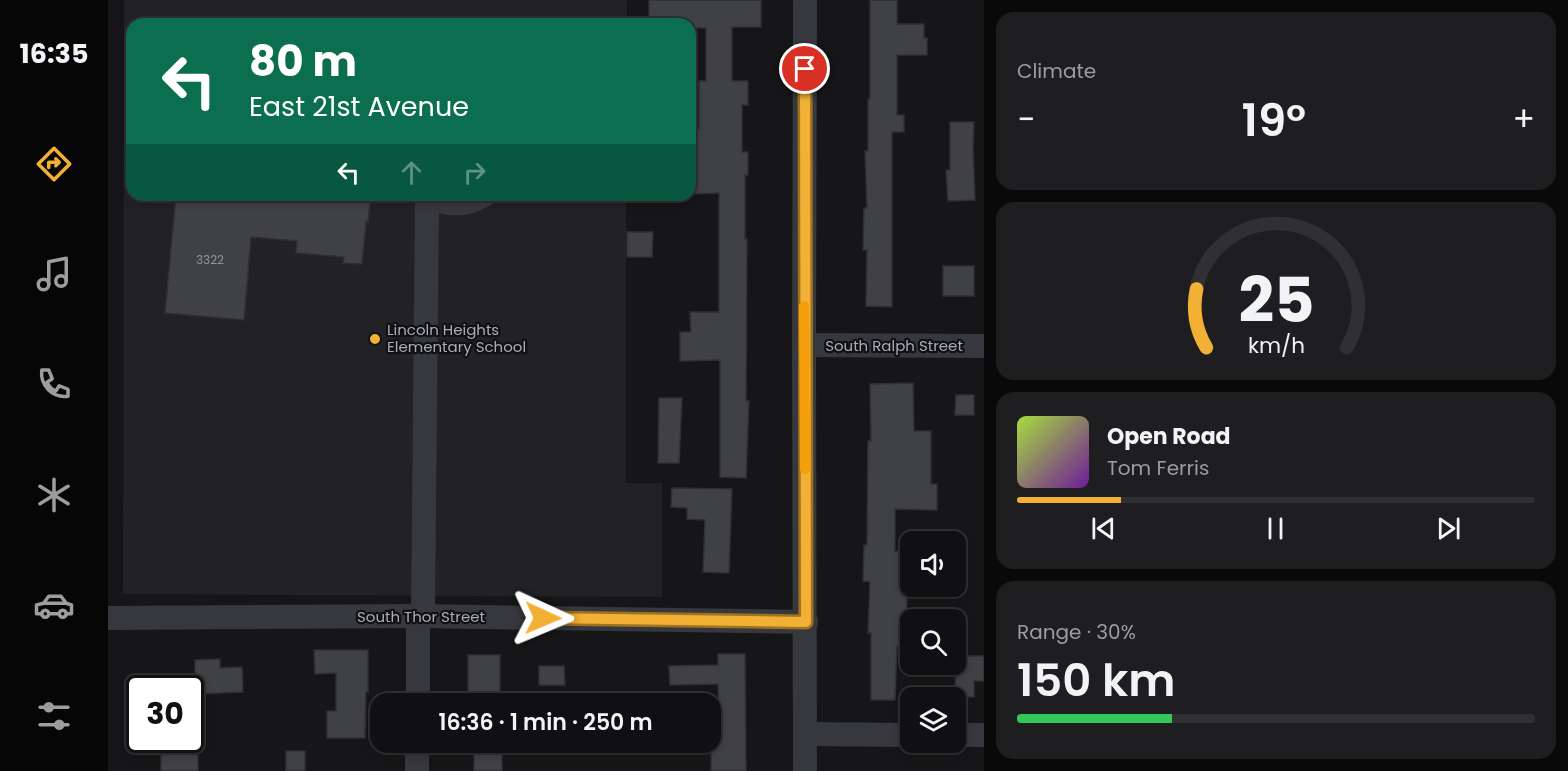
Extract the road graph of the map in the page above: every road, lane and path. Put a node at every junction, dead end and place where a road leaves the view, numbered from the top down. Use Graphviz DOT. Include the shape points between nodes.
graph roads {
  1 [pos="805,0"];
  2 [pos="428,201"];
  3 [pos="438,201"];
  4 [pos="474,201"];
  5 [pos="804,345"];
  6 [pos="984,346"];
  7 [pos="421,616"];
  8 [pos="108,618"];
  9 [pos="806,622"];
  10 [pos="418,693"];
  11 [pos="806,734"];
  12 [pos="900,735"];
  13 [pos="966,735"];
  14 [pos="984,735"];
  15 [pos="417,753"];
  16 [pos="417,771"];
  17 [pos="805,771"];
  1 -- 5 [label="street"];
  2 -- 7 [label="street"];
  3 -- 4 [label="street" via="455,205"];
  5 -- 6 [label="street, South Ralph Street"];
  5 -- 9 [label="street"];
  7 -- 8 [label="street, South Thor Street"];
  7 -- 9 [label="street, South Thor Street"];
  7 -- 10 [label="street"];
  9 -- 11 [label="street"];
  11 -- 12 [label="street"];
  11 -- 17 [label="street"];
  13 -- 14 [label="street"];
  15 -- 16 [label="street"];
}
